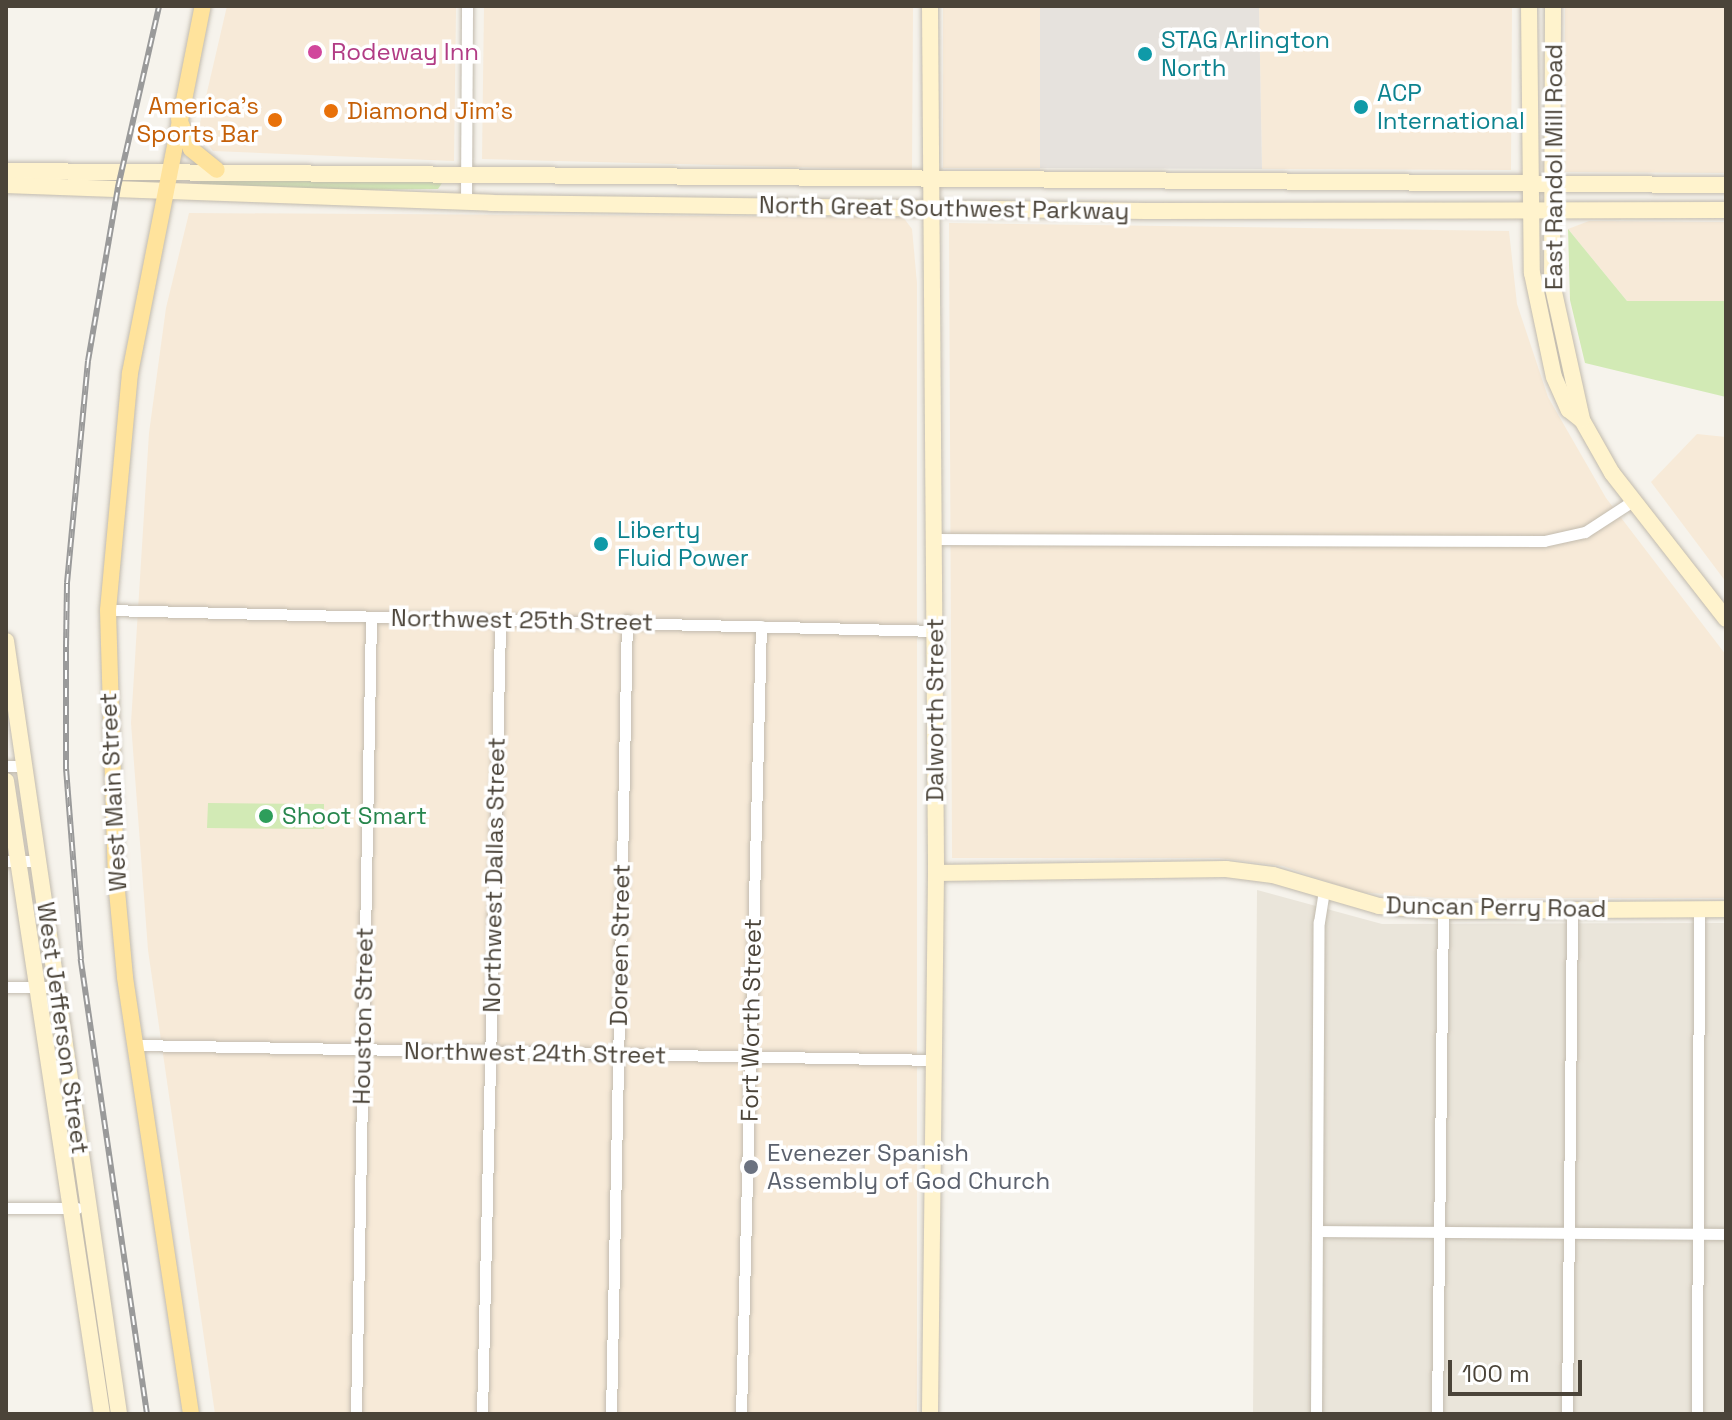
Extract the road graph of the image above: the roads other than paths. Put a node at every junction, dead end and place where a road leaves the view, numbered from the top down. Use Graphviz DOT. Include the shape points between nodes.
graph roads {
  1 [pos="203,6"];
  2 [pos="467,6"];
  3 [pos="930,6"];
  4 [pos="1529,6"];
  5 [pos="1553,6"];
  6 [pos="178,118"];
  7 [pos="167,170"];
  8 [pos="217,170"];
  9 [pos="6,171"];
  10 [pos="539,174"];
  11 [pos="466,175"];
  12 [pos="930,182"];
  13 [pos="1529,184"];
  14 [pos="6,185"];
  15 [pos="1551,185"];
  16 [pos="1726,185"];
  17 [pos="163,190"];
  18 [pos="466,202"];
  19 [pos="539,203"];
  20 [pos="930,208"];
  21 [pos="1528,209"];
  22 [pos="1726,210"];
  23 [pos="1551,211"];
  24 [pos="1582,420"];
  25 [pos="1634,500"];
  26 [pos="932,539"];
  27 [pos="108,610"];
  28 [pos="371,619"];
  29 [pos="1726,619"];
  30 [pos="627,620"];
  31 [pos="500,624"];
  32 [pos="761,626"];
  33 [pos="935,631"];
  34 [pos="6,641"];
  35 [pos="12,722"];
  36 [pos="6,766"];
  37 [pos="25,766"];
  38 [pos="6,781"];
  39 [pos="13,861"];
  40 [pos="39,861"];
  41 [pos="936,873"];
  42 [pos="1324,890"];
  43 [pos="1699,909"];
  44 [pos="1726,909"];
  45 [pos="1572,910"];
  46 [pos="1443,911"];
  47 [pos="6,987"];
  48 [pos="39,987"];
  49 [pos="57,987"];
  50 [pos="135,1045"];
  51 [pos="363,1050"];
  52 [pos="490,1052"];
  53 [pos="618,1054"];
  54 [pos="750,1057"];
  55 [pos="935,1060"];
  56 [pos="81,1207"];
  57 [pos="6,1208"];
  58 [pos="1318,1231"];
  59 [pos="1439,1234"];
  60 [pos="1569,1234"];
  61 [pos="1697,1234"];
  62 [pos="1726,1234"];
  63 [pos="107,1330"];
  64 [pos="90,1334"];
  65 [pos="102,1414"];
  66 [pos="119,1414"];
  67 [pos="191,1414"];
  68 [pos="356,1414"];
  69 [pos="482,1414"];
  70 [pos="611,1414"];
  71 [pos="741,1414"];
  72 [pos="930,1414"];
  73 [pos="1316,1414"];
  74 [pos="1437,1414"];
  75 [pos="1567,1414"];
  76 [pos="1697,1414"];
  1 -- 6 [label="main road, West Main Street"];
  2 -- 11 [label="street"];
  3 -- 12 [label="main road, Dalworth Street"];
  4 -- 13 [label="main road, East Randol Mill Road"];
  5 -- 15 [label="main road, East Randol Mill Road"];
  6 -- 7 [label="main road, West Main Street"];
  6 -- 8 [label="main road" via="191,149"];
  7 -- 8 [label="main road, North Great Southwest Parkway"];
  7 -- 9 [label="main road, North Great Southwest Parkway"];
  7 -- 17 [label="main road, West Main Street"];
  8 -- 11 [label="main road, North Great Southwest Parkway"];
  10 -- 11 [label="main road, North Great Southwest Parkway"];
  10 -- 12 [label="main road, North Great Southwest Parkway"];
  10 -- 19 [label="main road"];
  11 -- 18 [label="street"];
  12 -- 13 [label="main road, North Great Southwest Parkway"];
  12 -- 20 [label="main road, Dalworth Street"];
  13 -- 15 [label="main road, North Great Southwest Parkway"];
  13 -- 21 [label="main road, East Randol Mill Road"];
  14 -- 17 [label="main road, North Great Southwest Parkway"];
  15 -- 16 [label="main road, North Great Southwest Parkway"];
  15 -- 23 [label="main road, East Randol Mill Road"];
  17 -- 18 [label="main road, North Great Southwest Parkway" via="238,197"];
  17 -- 27 [label="main road, West Main Street" via="130,373"];
  18 -- 19 [label="main road, North Great Southwest Parkway"];
  19 -- 20 [label="main road, North Great Southwest Parkway"];
  20 -- 21 [label="main road, North Great Southwest Parkway"];
  20 -- 26 [label="main road, Dalworth Street"];
  21 -- 23 [label="main road, North Great Southwest Parkway"];
  21 -- 24 [label="main road, East Randol Mill Road" via="1545,346 1569,410"];
  22 -- 23 [label="main road, North Great Southwest Parkway"];
  23 -- 24 [label="main road, East Randol Mill Road" via="1552,283"];
  24 -- 25 [label="main road, East Randol Mill Road"];
  25 -- 26 [label="street" via="1585,532 1544,541"];
  25 -- 29 [label="main road, East Randol Mill Road"];
  26 -- 33 [label="main road, Dalworth Street"];
  27 -- 28 [label="street, Northwest 25th Street"];
  27 -- 50 [label="main road, West Main Street" via="116,880"];
  28 -- 31 [label="street, Northwest 25th Street"];
  28 -- 51 [label="street, Houston Street"];
  30 -- 31 [label="street, Northwest 25th Street"];
  30 -- 32 [label="street, Northwest 25th Street"];
  30 -- 53 [label="street, Doreen Street"];
  31 -- 52 [label="street, Northwest Dallas Street"];
  32 -- 33 [label="street, Northwest 25th Street"];
  32 -- 54 [label="street, Fort Worth Street"];
  33 -- 41 [label="main road, Dalworth Street"];
  34 -- 35 [label="main road, West Jefferson Street"];
  35 -- 37 [label="main road, West Jefferson Street"];
  36 -- 37 [label="street"];
  37 -- 40 [label="main road, West Jefferson Street"];
  38 -- 39 [label="main road, West Jefferson Street"];
  39 -- 40 [label="street"];
  39 -- 48 [label="main road, West Jefferson Street"];
  40 -- 49 [label="main road, West Jefferson Street"];
  41 -- 42 [label="main road, Duncan Perry Road" via="1226,869"];
  41 -- 55 [label="main road, Dalworth Street"];
  42 -- 46 [label="main road, Duncan Perry Road" via="1379,906"];
  42 -- 58 [label="street" via="1319,922"];
  43 -- 44 [label="main road, Duncan Perry Road"];
  43 -- 45 [label="main road, Duncan Perry Road"];
  43 -- 61 [label="street"];
  45 -- 46 [label="main road, Duncan Perry Road"];
  45 -- 60 [label="street"];
  46 -- 59 [label="street"];
  47 -- 48 [label="street"];
  48 -- 49 [label="street"];
  48 -- 56 [label="main road, West Jefferson Street"];
  49 -- 56 [label="main road, West Jefferson Street"];
  50 -- 51 [label="street, Northwest 24th Street"];
  50 -- 67 [label="main road, West Main Street"];
  51 -- 52 [label="street, Northwest 24th Street"];
  51 -- 68 [label="street, Houston Street"];
  52 -- 53 [label="street, Northwest 24th Street"];
  52 -- 69 [label="street, Northwest Dallas Street"];
  53 -- 54 [label="street, Northwest 24th Street"];
  53 -- 70 [label="street, Doreen Street"];
  54 -- 55 [label="street, Northwest 24th Street"];
  54 -- 71 [label="street, Fort Worth Street"];
  55 -- 72 [label="main road, Dalworth Street"];
  56 -- 57 [label="street"];
  56 -- 63 [label="main road, West Jefferson Street"];
  56 -- 64 [label="main road, West Jefferson Street"];
  58 -- 59 [label="street"];
  58 -- 73 [label="street"];
  59 -- 60 [label="street"];
  59 -- 74 [label="street"];
  60 -- 61 [label="street"];
  60 -- 75 [label="street"];
  61 -- 62 [label="street"];
  61 -- 76 [label="street"];
  63 -- 64 [label="main road"];
  63 -- 66 [label="main road, West Jefferson Street"];
  64 -- 65 [label="main road, West Jefferson Street"];
}
